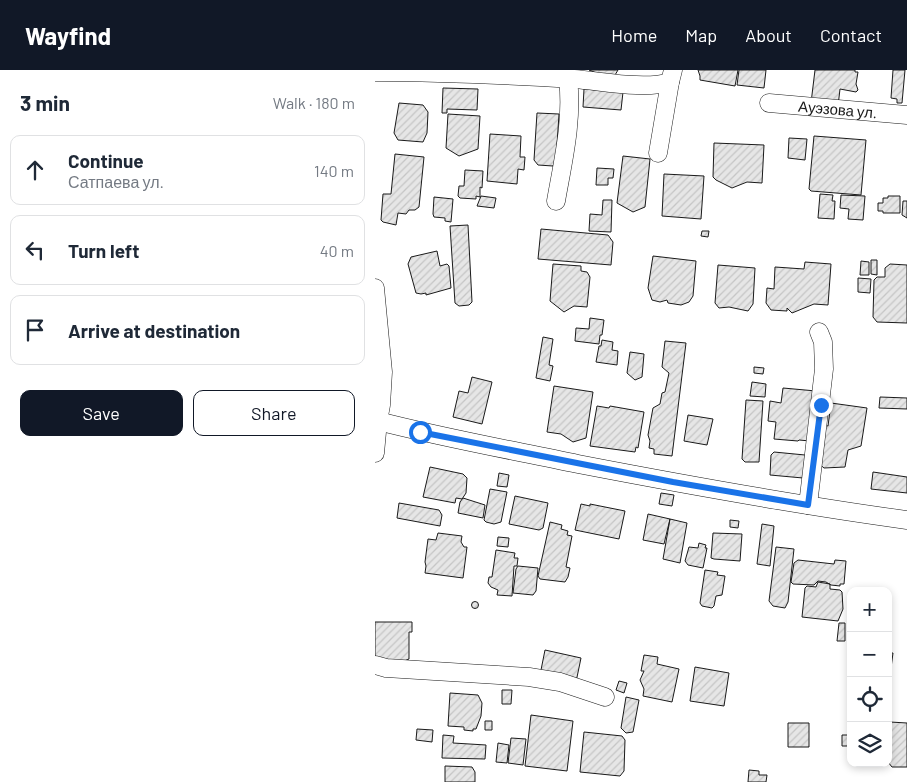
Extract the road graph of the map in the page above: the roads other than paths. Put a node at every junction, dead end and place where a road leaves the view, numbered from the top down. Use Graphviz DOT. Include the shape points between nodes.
graph roads {
  1 [pos="375,72"];
  2 [pos="671,76"];
  3 [pos="568,79"];
  4 [pos="769,103"];
  5 [pos="907,115"];
  6 [pos="658,153"];
  7 [pos="556,202"];
  8 [pos="375,288"];
  9 [pos="819,332"];
  10 [pos="379,357"];
  11 [pos="378,391"];
  12 [pos="378,421"];
  13 [pos="375,453"];
  14 [pos="808,505"];
  15 [pos="907,520"];
  16 [pos="375,665"];
  17 [pos="605,697"];
  1 -- 3 [label="street"];
  2 -- 3 [label="street" via="660,85 647,86"];
  2 -- 6 [label="street"];
  3 -- 7 [label="street" via="569,130"];
  4 -- 5 [label="street, Ауэзова ул."];
  8 -- 10 [label="street"];
  9 -- 14 [label="street" via="823,342 824,369"];
  10 -- 11 [label="street"];
  11 -- 12 [label="street"];
  12 -- 13 [label="street"];
  12 -- 14 [label="street" via="463,441"];
  14 -- 15 [label="street"];
  16 -- 17 [label="street" via="529,677 559,682"];
}
